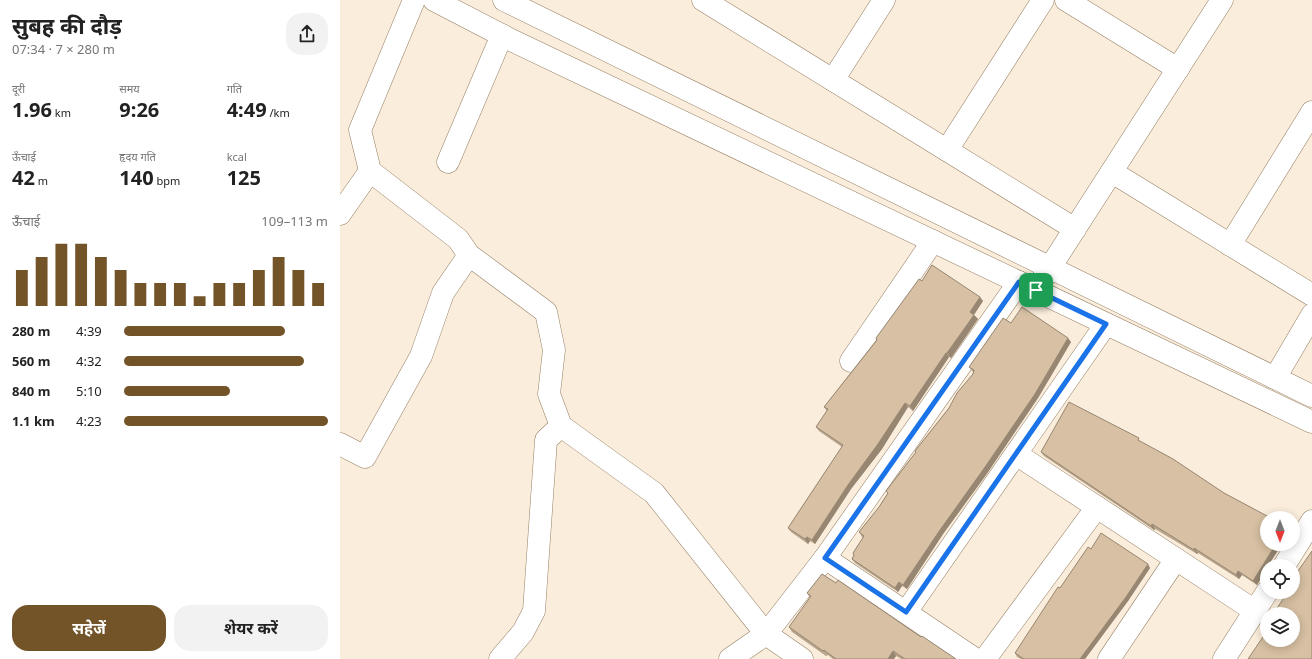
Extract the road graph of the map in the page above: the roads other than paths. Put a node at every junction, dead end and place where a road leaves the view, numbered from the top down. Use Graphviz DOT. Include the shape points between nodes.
graph roads {
  1 [pos="414,0"];
  2 [pos="434,0"];
  3 [pos="504,0"];
  4 [pos="703,0"];
  5 [pos="884,0"];
  6 [pos="1043,0"];
  7 [pos="1066,0"];
  8 [pos="1222,0"];
  9 [pos="726,6"];
  10 [pos="502,35"];
  11 [pos="1178,69"];
  12 [pos="832,80"];
  13 [pos="1312,112"];
  14 [pos="947,150"];
  15 [pos="448,162"];
  16 [pos="370,171"];
  17 [pos="1112,172"];
  18 [pos="340,214"];
  19 [pos="1075,229"];
  20 [pos="933,241"];
  21 [pos="1230,245"];
  22 [pos="469,255"];
  23 [pos="1050,268"];
  24 [pos="1028,286"];
  25 [pos="1312,295"];
  26 [pos="1312,315"];
  27 [pos="1106,324"];
  28 [pos="851,361"];
  29 [pos="1275,378"];
  30 [pos="1312,396"];
  31 [pos="1312,422"];
  32 [pos="561,426"];
  33 [pos="340,444"];
  34 [pos="1016,454"];
  35 [pos="1097,507"];
  36 [pos="1312,521"];
  37 [pos="825,558"];
  38 [pos="1176,559"];
  39 [pos="1288,559"];
  40 [pos="1263,599"];
  41 [pos="1255,611"];
  42 [pos="906,612"];
  43 [pos="766,634"];
  44 [pos="500,659"];
  45 [pos="730,659"];
  46 [pos="802,659"];
  47 [pos="975,659"];
  48 [pos="985,659"];
  49 [pos="1109,659"];
  50 [pos="1224,659"];
  1 -- 16 [label="street" via="360,130"];
  2 -- 10 [label="street"];
  3 -- 23 [label="street"];
  4 -- 9 [label="street"];
  5 -- 12 [label="street"];
  6 -- 14 [label="street"];
  7 -- 11 [label="street"];
  8 -- 11 [label="street"];
  9 -- 12 [label="street"];
  10 -- 15 [label="street"];
  10 -- 20 [label="street"];
  11 -- 17 [label="street"];
  12 -- 14 [label="street"];
  13 -- 21 [label="street"];
  14 -- 19 [label="street"];
  16 -- 18 [label="street"];
  16 -- 22 [label="street" via="458,239"];
  17 -- 19 [label="street"];
  17 -- 21 [label="street"];
  19 -- 23 [label="street"];
  20 -- 24 [label="street"];
  20 -- 28 [label="street"];
  21 -- 25 [label="street"];
  22 -- 32 [label="street" via="546,312 554,350 549,394"];
  22 -- 33 [label="street" via="443,293 421,356 365,457"];
  23 -- 24 [label="street"];
  23 -- 29 [label="street"];
  24 -- 27 [label="street"];
  24 -- 37 [label="street"];
  26 -- 29 [label="street"];
  27 -- 31 [label="street"];
  27 -- 34 [label="street"];
  29 -- 30 [label="street"];
  32 -- 43 [label="street" via="654,493"];
  32 -- 44 [label="street" via="546,440 534,611 523,632"];
  34 -- 35 [label="street"];
  34 -- 42 [label="street"];
  35 -- 38 [label="street"];
  35 -- 48 [label="street"];
  36 -- 39 [label="street"];
  37 -- 42 [label="street"];
  37 -- 43 [label="street"];
  38 -- 41 [label="street"];
  38 -- 49 [label="street"];
  40 -- 41 [label="street"];
  41 -- 50 [label="street"];
  42 -- 47 [label="street"];
  43 -- 45 [label="street"];
  43 -- 46 [label="street"];
}
